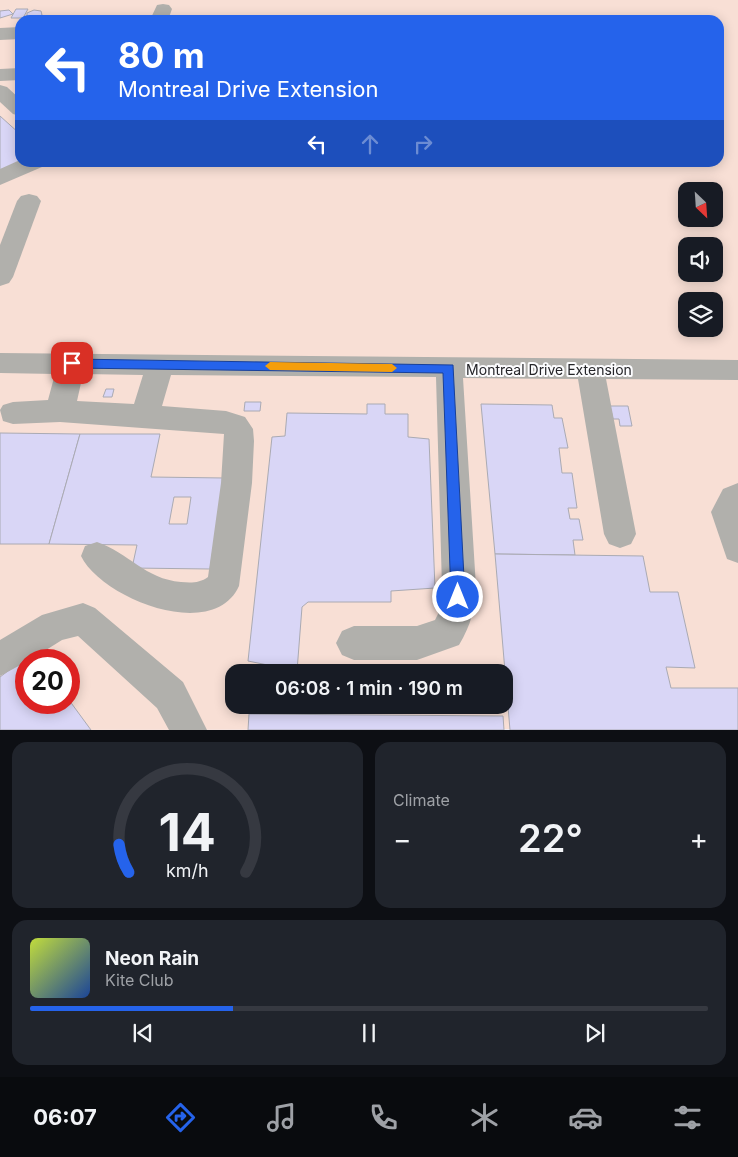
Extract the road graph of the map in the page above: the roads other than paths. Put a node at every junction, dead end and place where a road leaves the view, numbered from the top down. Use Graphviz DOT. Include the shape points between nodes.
graph roads {
  1 [pos="15,33"];
  2 [pos="0,34"];
  3 [pos="0,51"];
  4 [pos="15,51"];
  5 [pos="0,74"];
  6 [pos="15,74"];
  7 [pos="0,91"];
  8 [pos="15,105"];
  9 [pos="23,167"];
  10 [pos="0,178"];
  11 [pos="29,201"];
  12 [pos="0,277"];
  13 [pos="0,363"];
  14 [pos="72,363"];
  15 [pos="160,364"];
  16 [pos="449,368"];
  17 [pos="590,369"];
  18 [pos="738,370"];
  19 [pos="60,411"];
  20 [pos="13,413"];
  21 [pos="145,416"];
  22 [pos="738,496"];
  23 [pos="620,534"];
  24 [pos="738,549"];
  25 [pos="97,556"];
  26 [pos="354,643"];
  27 [pos="0,659"];
  28 [pos="189,730"];
  1 -- 2 [label="street"];
  3 -- 4 [label="street"];
  5 -- 6 [label="street"];
  7 -- 8 [label="street"];
  9 -- 10 [label="street"];
  11 -- 12 [label="street"];
  13 -- 14 [label="street, Montreal Drive Extension"];
  14 -- 15 [label="street, Montreal Drive Extension"];
  14 -- 19 [label="street"];
  15 -- 16 [label="street, Montreal Drive Extension"];
  15 -- 21 [label="street"];
  16 -- 17 [label="street, Montreal Drive Extension"];
  16 -- 26 [label="street" via="459,587 454,622 447,633 417,643"];
  17 -- 18 [label="street, Montreal Drive Extension"];
  17 -- 23 [label="street"];
  19 -- 20 [label="street"];
  19 -- 21 [label="street"];
  21 -- 25 [label="street" via="221,421 235,426 239,432 224,582 216,592 207,596 165,597 144,589"];
  22 -- 24 [label="street" via="727,512"];
  27 -- 28 [label="street" via="54,626 83,619 170,695"];
}
